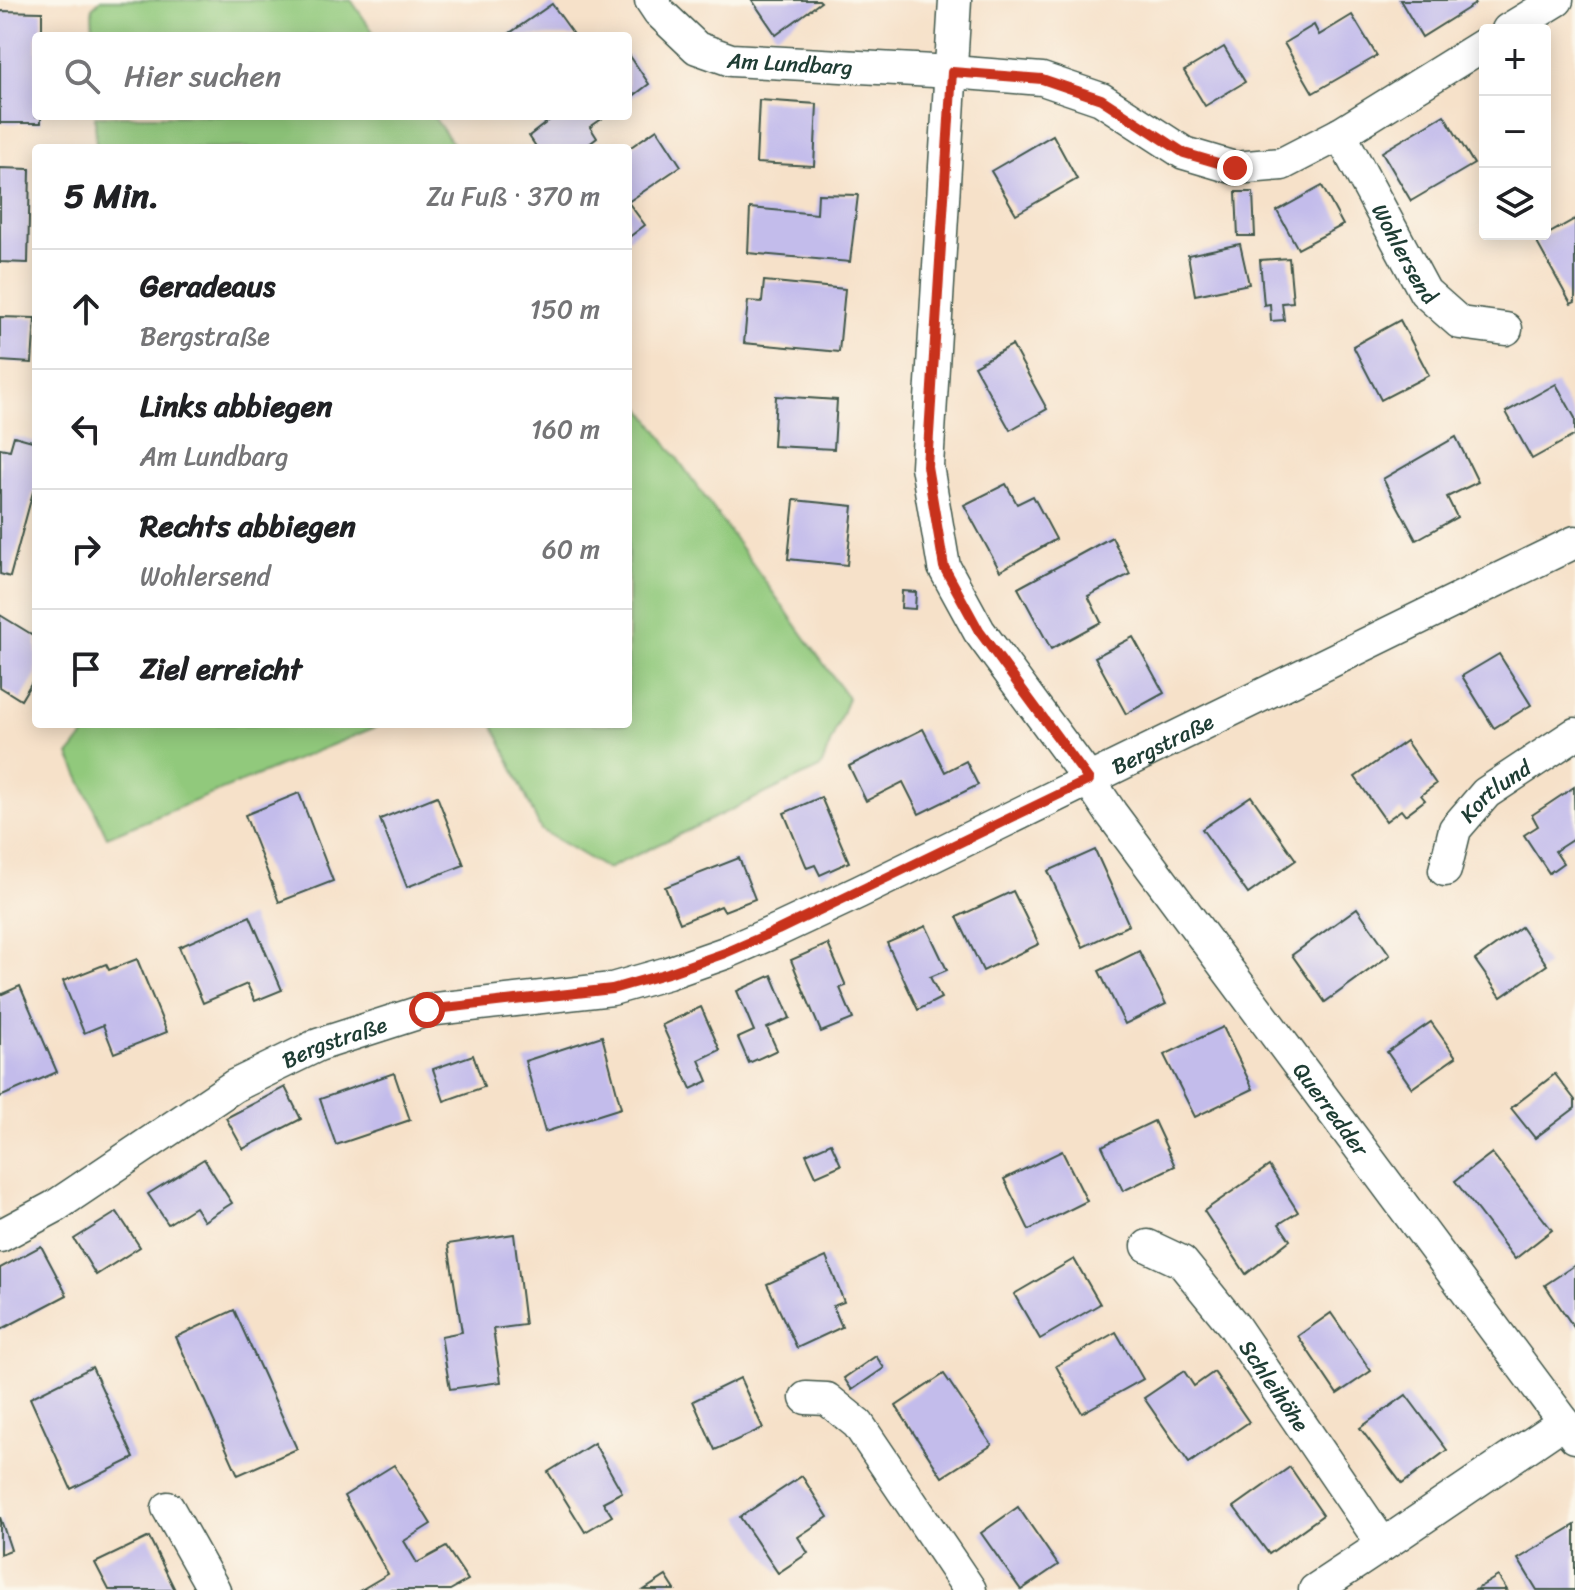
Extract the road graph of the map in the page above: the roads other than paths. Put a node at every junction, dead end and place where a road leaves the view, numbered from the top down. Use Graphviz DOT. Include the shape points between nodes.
graph roads {
  1 [pos="651,0"];
  2 [pos="955,0"];
  3 [pos="1557,0"];
  4 [pos="1518,24"];
  5 [pos="1479,48"];
  6 [pos="952,72"];
  7 [pos="1340,134"];
  8 [pos="1506,329"];
  9 [pos="1575,542"];
  10 [pos="1575,734"];
  11 [pos="1089,780"];
  12 [pos="1445,870"];
  13 [pos="0,1236"];
  14 [pos="1148,1246"];
  15 [pos="806,1398"];
  16 [pos="1569,1430"];
  17 [pos="168,1508"];
  18 [pos="1383,1545"];
  19 [pos="214,1590"];
  20 [pos="970,1590"];
  21 [pos="1315,1590"];
  1 -- 6 [label="street, Am Lundbarg" via="697,48 731,60"];
  2 -- 6 [label="street"];
  3 -- 4 [label="street"];
  5 -- 7 [label="street"];
  6 -- 7 [label="street" via="1042,79 1101,99 1184,153 1235,168 1282,164"];
  6 -- 11 [label="street" via="927,466 944,567 979,631"];
  7 -- 8 [label="street, Wohlersend" via="1425,292 1460,323"];
  9 -- 11 [label="street, Bergstraße"];
  10 -- 12 [label="street, Kortlund" via="1486,793 1455,829"];
  11 -- 13 [label="street, Bergstraße" via="778,930 668,973 612,989 427,1010 318,1045 234,1086 54,1207"];
  11 -- 16 [label="street, Querredder"];
  14 -- 18 [label="street, Schleihöhe" via="1182,1262 1234,1326"];
  15 -- 20 [label="street" via="827,1399 858,1424"];
  16 -- 18 [label="street"];
  17 -- 19 [label="street"];
  18 -- 21 [label="street"];
}
